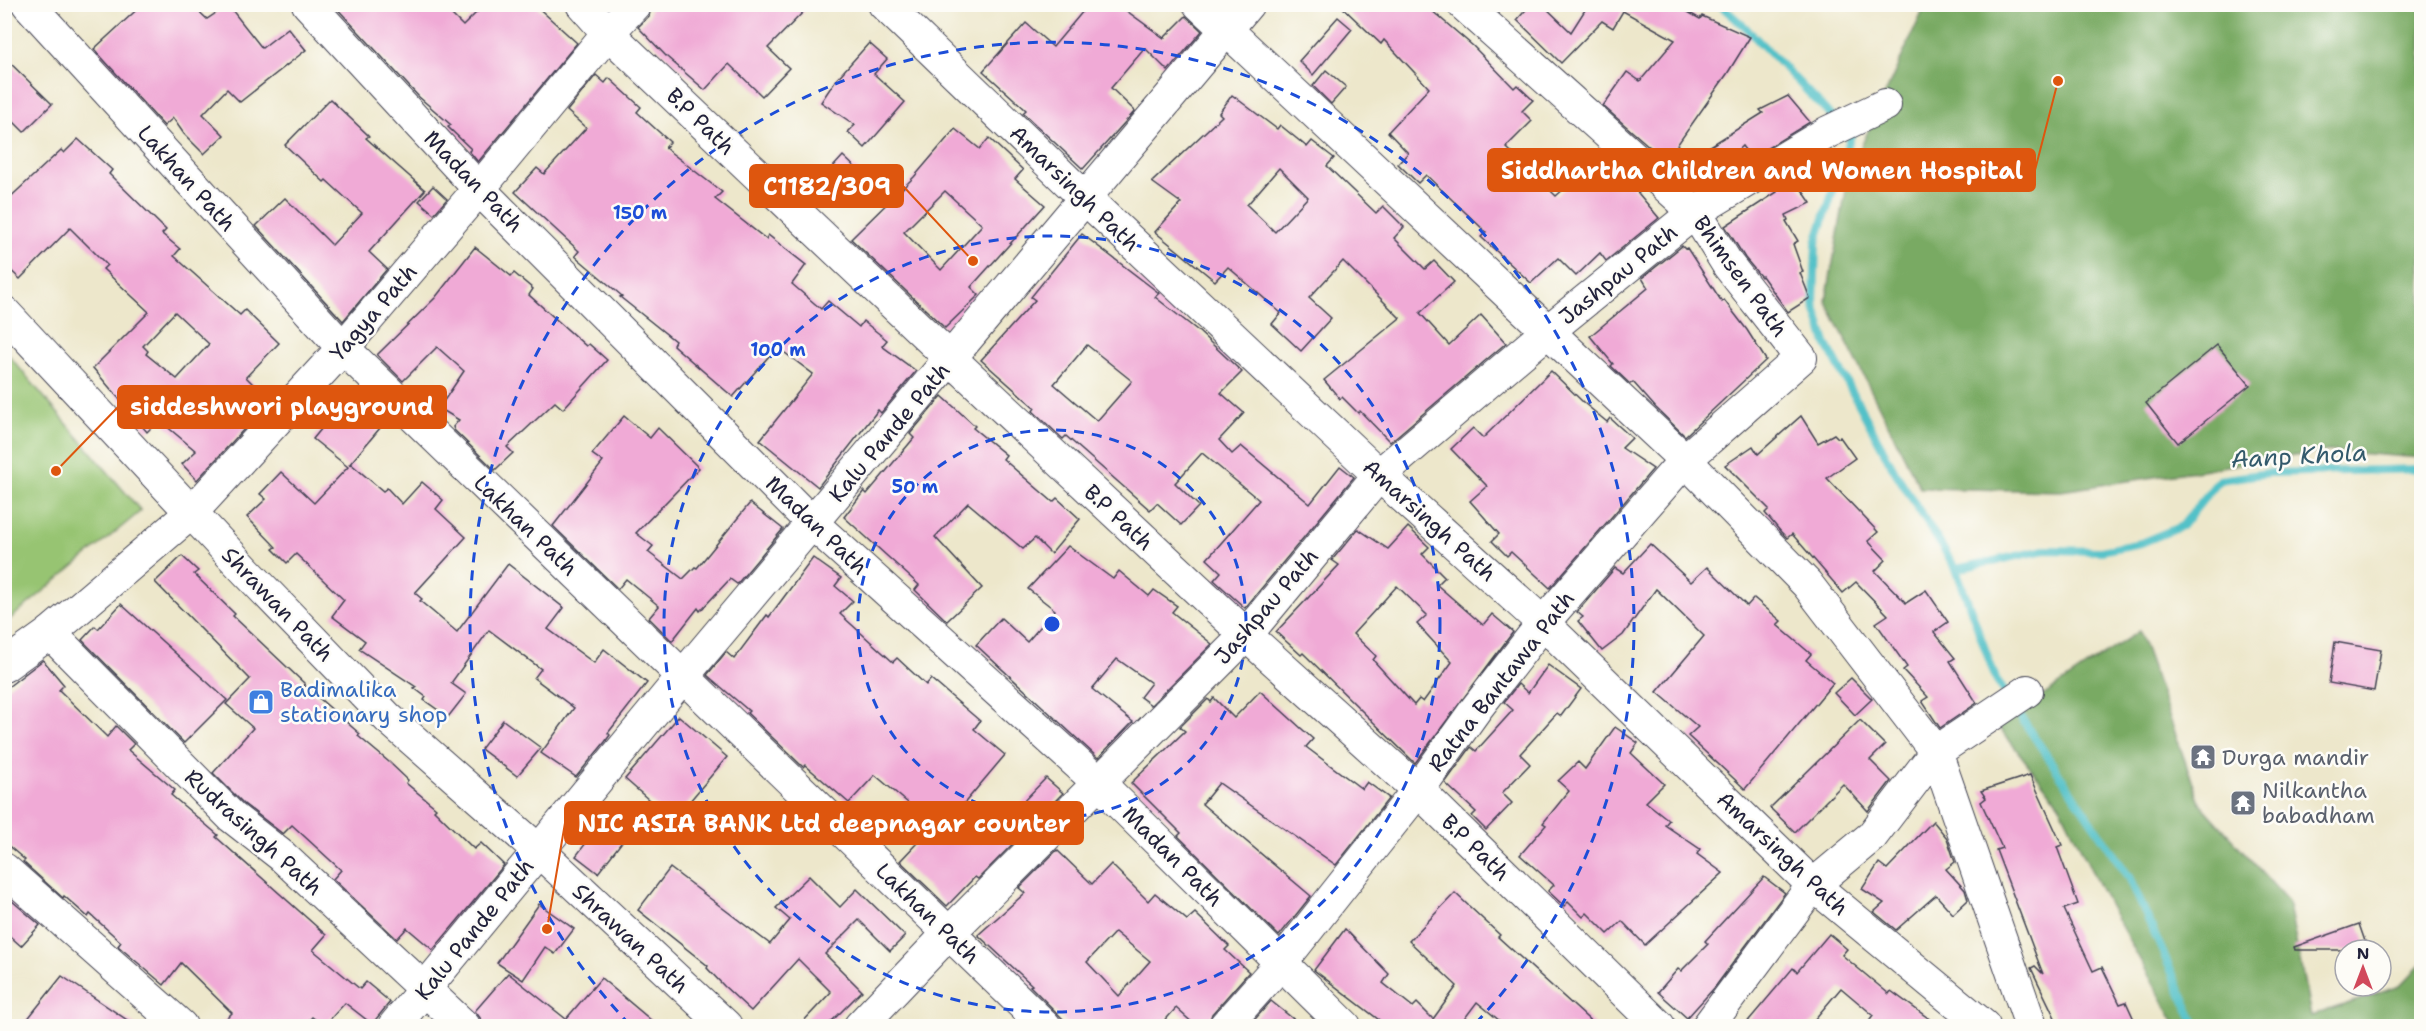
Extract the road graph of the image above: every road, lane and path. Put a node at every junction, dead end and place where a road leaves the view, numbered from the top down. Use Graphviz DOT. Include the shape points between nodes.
graph roads {
  1 [pos="28,4"];
  2 [pos="308,4"];
  3 [pos="582,4"];
  4 [pos="635,4"];
  5 [pos="884,4"];
  6 [pos="1199,4"];
  7 [pos="1248,4"];
  8 [pos="1463,4"];
  9 [pos="1227,29"];
  10 [pos="608,33"];
  11 [pos="1885,105"];
  12 [pos="480,189"];
  13 [pos="1085,198"];
  14 [pos="1695,212"];
  15 [pos="4,312"];
  16 [pos="1548,330"];
  17 [pos="343,348"];
  18 [pos="950,358"];
  19 [pos="1801,358"];
  20 [pos="1685,460"];
  21 [pos="1379,475"];
  22 [pos="191,513"];
  23 [pos="812,523"];
  24 [pos="1543,623"];
  25 [pos="50,633"];
  26 [pos="1246,635"];
  27 [pos="4,666"];
  28 [pos="683,676"];
  29 [pos="2027,691"];
  30 [pos="1936,752"];
  31 [pos="1099,783"];
  32 [pos="1418,790"];
  33 [pos="538,850"];
  34 [pos="4,869"];
  35 [pos="1813,885"];
  36 [pos="949,933"];
  37 [pos="1281,963"];
  38 [pos="425,990"];
  39 [pos="181,1026"];
  40 [pos="394,1026"];
  41 [pos="464,1026"];
  42 [pos="726,1026"];
  43 [pos="860,1026"];
  44 [pos="1045,1026"];
  45 [pos="1226,1026"];
  46 [pos="1345,1026"];
  47 [pos="1659,1026"];
  48 [pos="1708,1026"];
  49 [pos="1984,1026"];
  50 [pos="2031,1026"];
  1 -- 17 [label="street, Lakhan Path"];
  2 -- 12 [label="street, Madan Path"];
  3 -- 10 [label="street, B.P Path"];
  4 -- 10 [label="street, Yagya Path"];
  5 -- 13 [label="street, Amarsingh Path"];
  6 -- 9 [label="street"];
  7 -- 9 [label="street, Kalu Pande Path"];
  8 -- 14 [label="street, Bhimsen Path"];
  9 -- 13 [label="street, Kalu Pande Path"];
  9 -- 16 [label="street"];
  10 -- 12 [label="street, Yagya Path"];
  10 -- 18 [label="street, B.P Path"];
  11 -- 14 [label="street, Jashpau Path" via="1828,132"];
  12 -- 17 [label="street, Yagya Path"];
  12 -- 23 [label="street, Madan Path"];
  13 -- 18 [label="street, Kalu Pande Path"];
  13 -- 21 [label="street, Amarsingh Path"];
  14 -- 16 [label="street, Jashpau Path"];
  14 -- 19 [label="street, Bhimsen Path" via="1728,265"];
  15 -- 22 [label="street, Shrawan Path"];
  16 -- 20 [label="street"];
  16 -- 21 [label="street, Jashpau Path"];
  17 -- 22 [label="street, Yagya Path"];
  17 -- 28 [label="street, Lakhan Path"];
  18 -- 23 [label="street, Kalu Pande Path"];
  18 -- 26 [label="street, B.P Path"];
  19 -- 20 [label="street, Ratna Bantawa Path"];
  20 -- 24 [label="street, Ratna Bantawa Path"];
  20 -- 30 [label="street" via="1807,584"];
  21 -- 24 [label="street, Amarsingh Path"];
  21 -- 26 [label="street, Jashpau Path"];
  22 -- 25 [label="street, Yagya Path"];
  22 -- 33 [label="street, Shrawan Path" via="388,718"];
  23 -- 28 [label="street, Kalu Pande Path"];
  23 -- 31 [label="street, Madan Path"];
  24 -- 32 [label="street, Ratna Bantawa Path"];
  24 -- 35 [label="street, Amarsingh Path"];
  25 -- 27 [label="street, Yagya Path"];
  25 -- 38 [label="street, Rudrasingh Path" via="232,817 282,856"];
  26 -- 31 [label="street, Jashpau Path"];
  26 -- 32 [label="street, B.P Path"];
  28 -- 33 [label="street, Kalu Pande Path"];
  28 -- 36 [label="street, Lakhan Path"];
  29 -- 30 [label="street"];
  30 -- 35 [label="street" via="1872,837"];
  30 -- 50 [label="street"];
  31 -- 36 [label="street, Jashpau Path"];
  31 -- 37 [label="street, Madan Path"];
  32 -- 37 [label="street, Ratna Bantawa Path"];
  32 -- 47 [label="street, B.P Path"];
  33 -- 38 [label="street, Kalu Pande Path"];
  33 -- 42 [label="street, Shrawan Path"];
  34 -- 39 [label="street"];
  35 -- 48 [label="street"];
  35 -- 49 [label="street, Amarsingh Path"];
  36 -- 43 [label="street, Jashpau Path"];
  36 -- 44 [label="street, Lakhan Path"];
  37 -- 45 [label="street, Ratna Bantawa Path"];
  37 -- 46 [label="street, Madan Path"];
  38 -- 40 [label="street, Kalu Pande Path"];
  38 -- 41 [label="street, Rudrasingh Path"];
}
